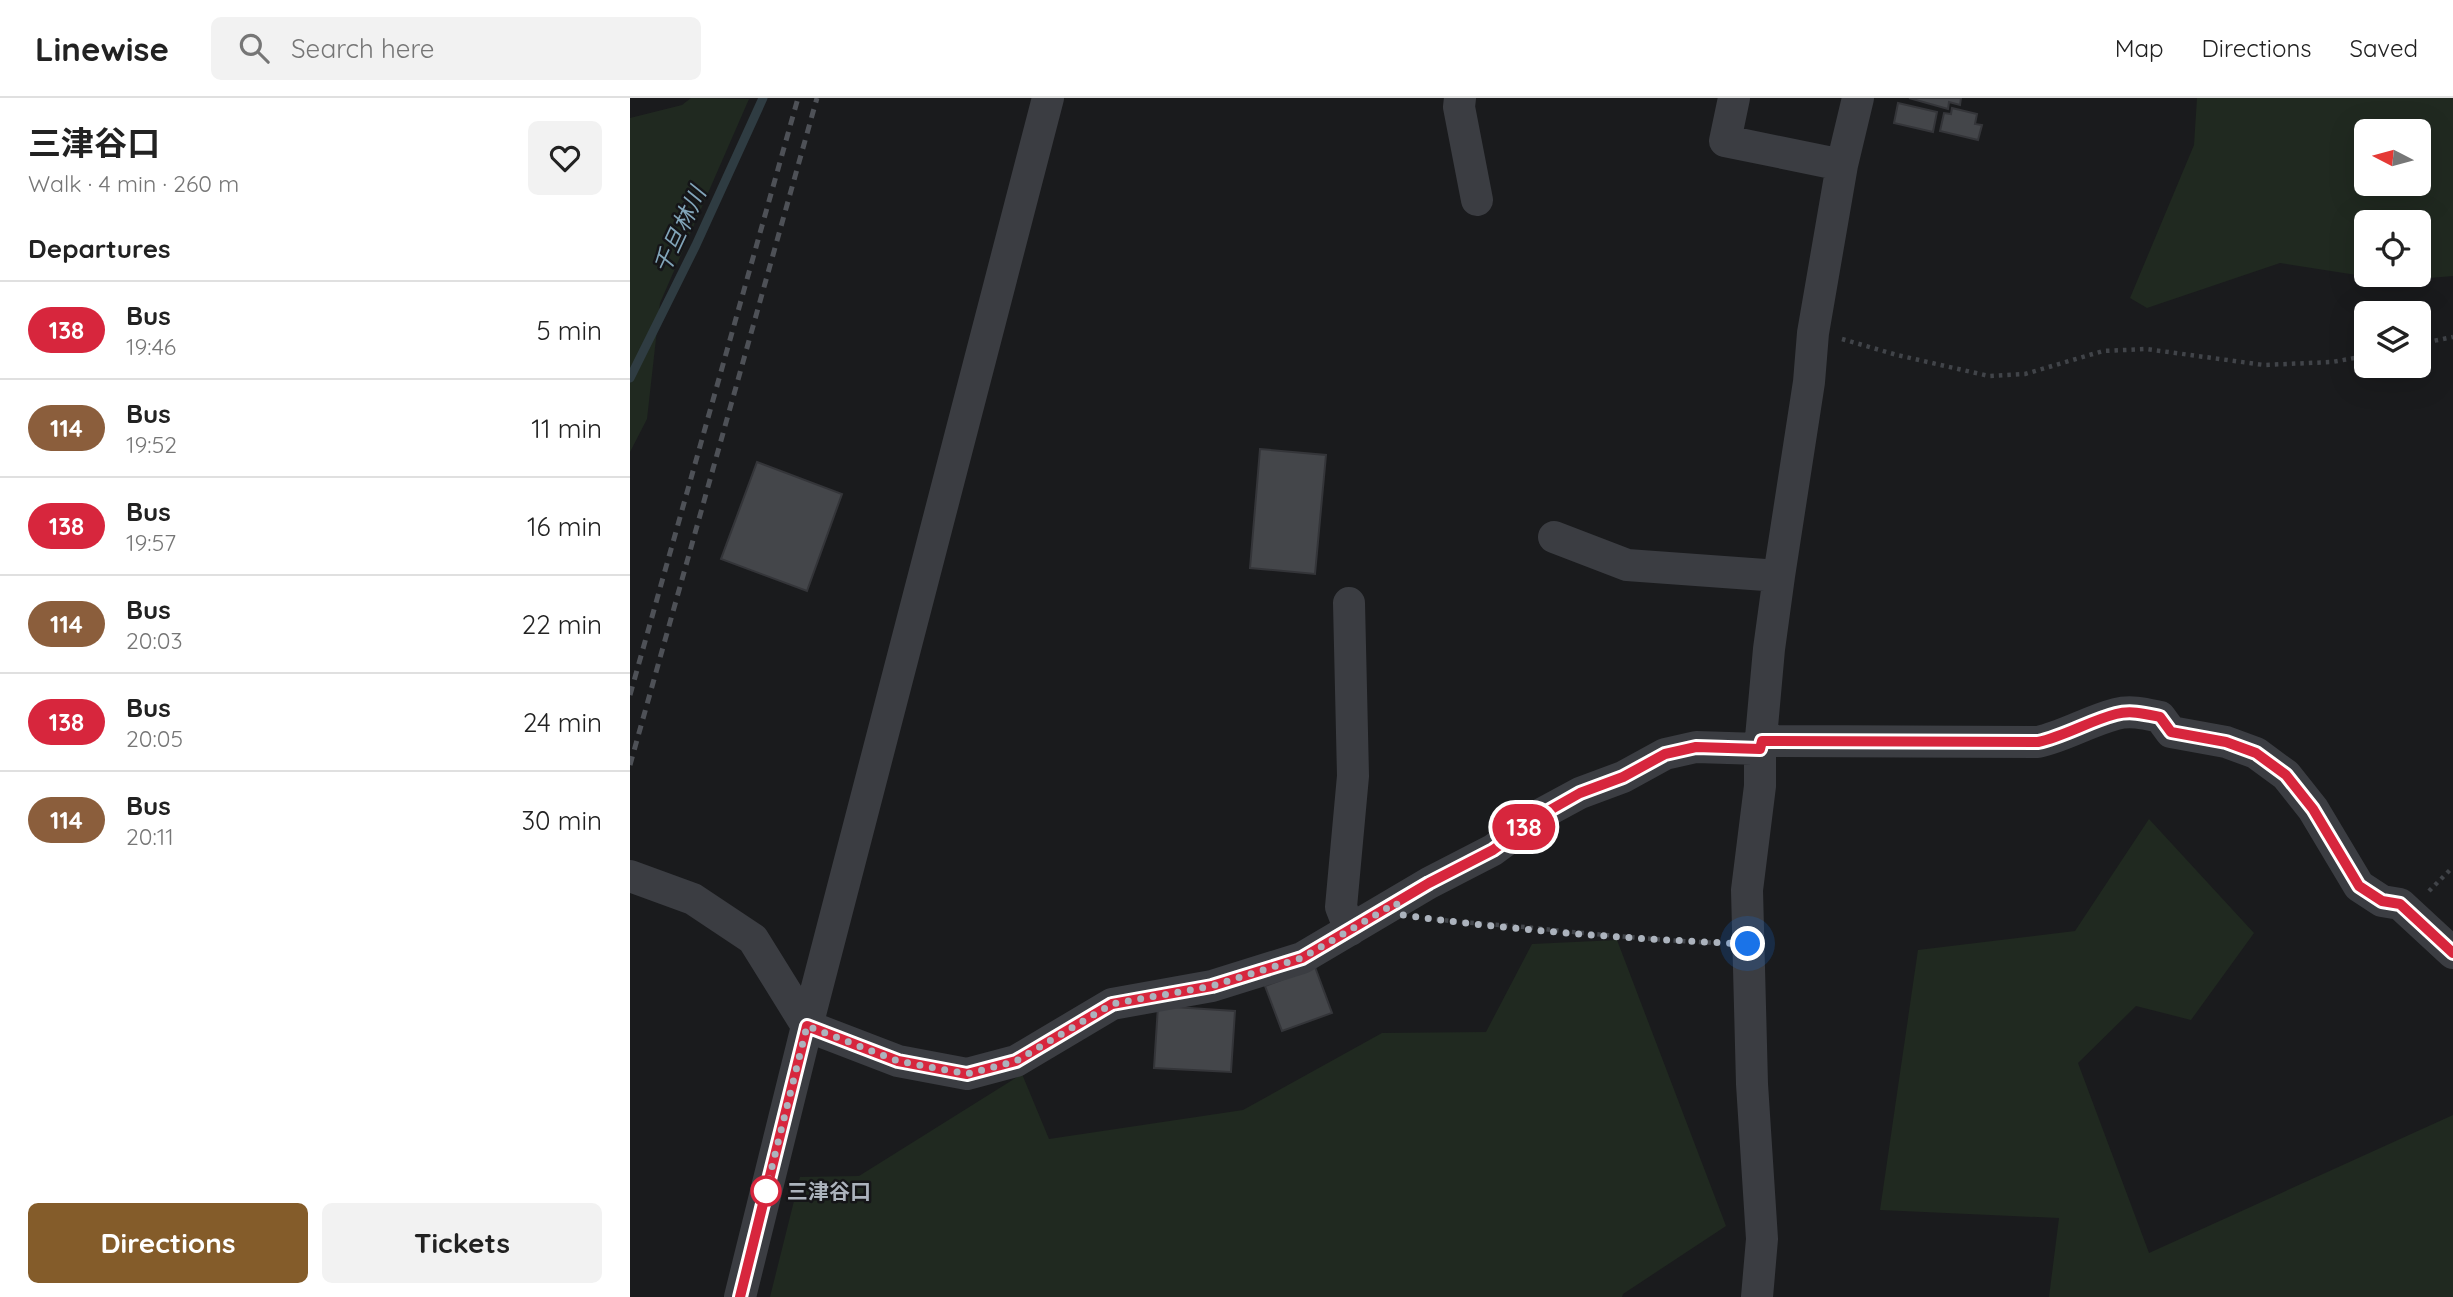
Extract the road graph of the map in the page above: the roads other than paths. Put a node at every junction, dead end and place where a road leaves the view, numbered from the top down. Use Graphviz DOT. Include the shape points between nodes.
graph roads {
  1 [pos="1048,98"];
  2 [pos="1461,98"];
  3 [pos="1734,98"];
  4 [pos="1858,98"];
  5 [pos="1842,165"];
  6 [pos="1477,200"];
  7 [pos="1554,537"];
  8 [pos="1779,576"];
  9 [pos="1349,603"];
  10 [pos="1761,745"];
  11 [pos="630,876"];
  12 [pos="1350,930"];
  13 [pos="2453,953"];
  14 [pos="807,1026"];
  15 [pos="740,1297"];
  16 [pos="1758,1297"];
  1 -- 14 [label="street"];
  2 -- 6 [label="street"];
  3 -- 5 [label="street" via="1725,141"];
  4 -- 5 [label="street"];
  5 -- 8 [label="street"];
  7 -- 8 [label="street" via="1627,565"];
  8 -- 10 [label="street"];
  9 -- 12 [label="street" via="1353,776 1341,907"];
  10 -- 12 [label="street" via="1696,747 1665,754 1580,793 1493,850"];
  10 -- 13 [label="street" via="2038,742 2117,714 2139,712 2160,717 2171,732 2256,753 2286,775 2313,809 2359,886 2382,901 2400,904"];
  10 -- 16 [label="street" via="1747,890 1762,1239"];
  11 -- 14 [label="street" via="693,899 752,939"];
  12 -- 14 [label="street" via="1302,958 1212,986 1112,1004 1016,1061 967,1074 898,1061"];
  14 -- 15 [label="street"];
}
